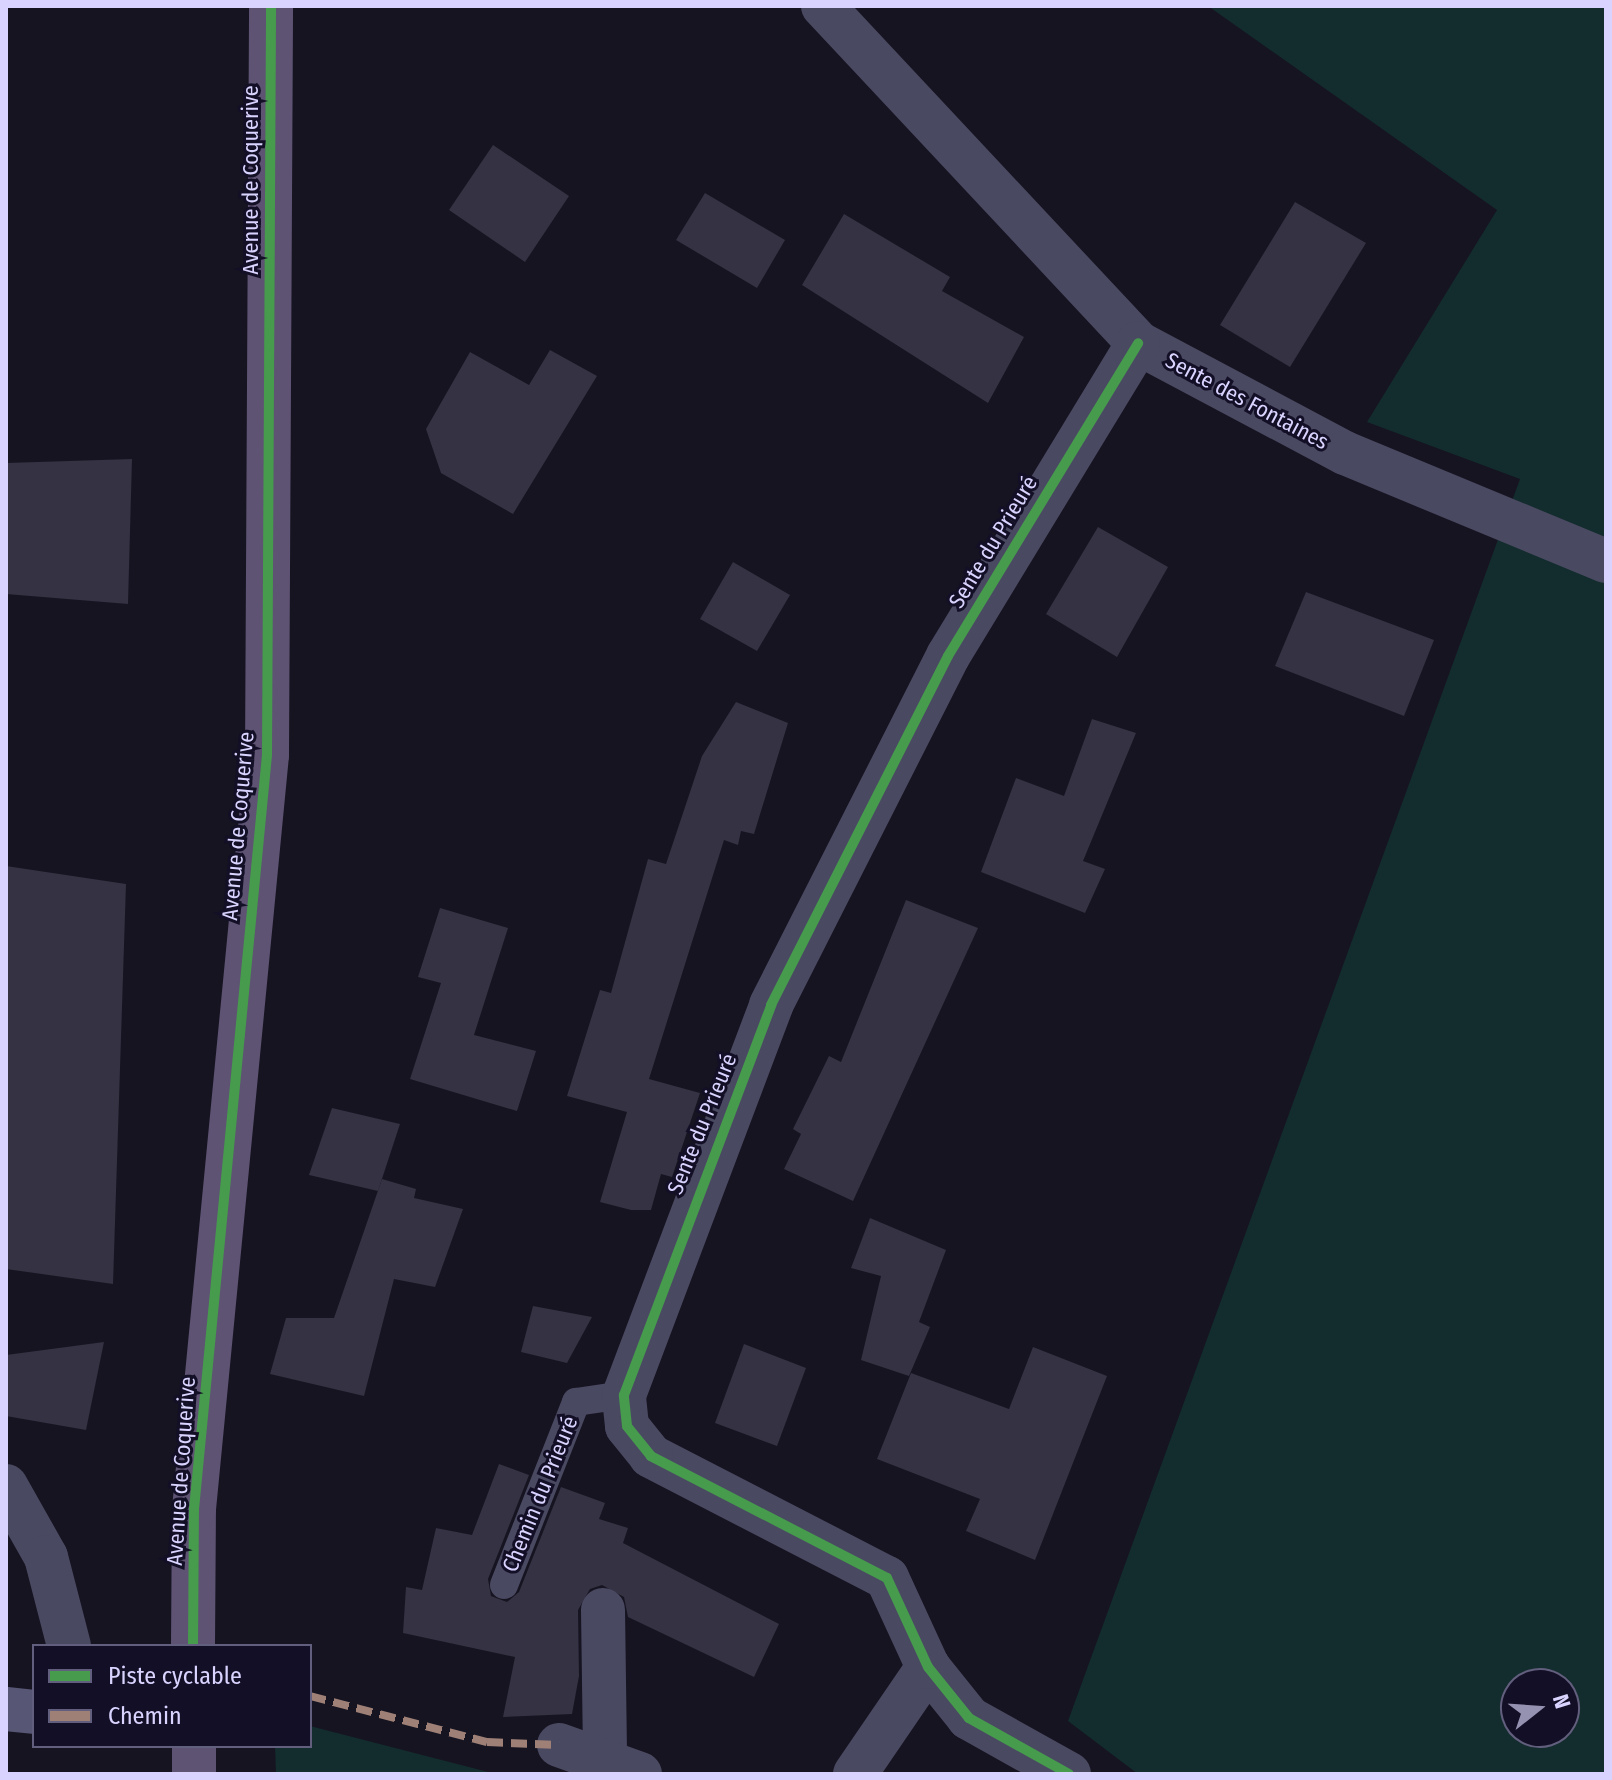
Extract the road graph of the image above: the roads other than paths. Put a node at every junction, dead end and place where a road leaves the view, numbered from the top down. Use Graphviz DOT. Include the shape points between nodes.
graph roads {
  1 [pos="271,6"];
  2 [pos="823,6"];
  3 [pos="1138,343"];
  4 [pos="1606,561"];
  5 [pos="624,1395"];
  6 [pos="6,1486"];
  7 [pos="504,1585"];
  8 [pos="603,1610"];
  9 [pos="68,1644"];
  10 [pos="193,1644"];
  11 [pos="928,1667"];
  12 [pos="6,1709"];
  13 [pos="32,1712"];
  14 [pos="559,1745"];
  15 [pos="194,1748"];
  16 [pos="623,1767"];
  17 [pos="194,1774"];
  18 [pos="855,1774"];
  19 [pos="1069,1774"];
  1 -- 10 [label="main road, Avenue de Coquerive" via="267,755 194,1509"];
  2 -- 3 [label="street, Sente des Fontaines"];
  3 -- 4 [label="street, Sente des Fontaines" via="1345,453"];
  3 -- 5 [label="street, Sente du Prieuré" via="948,656 771,1005 686,1216"];
  5 -- 7 [label="lane, Chemin du Prieuré" via="576,1402"];
  5 -- 11 [label="street" via="627,1426 651,1456 887,1578"];
  6 -- 9 [label="street" via="46,1557"];
  8 -- 16 [label="street"];
  11 -- 18 [label="street"];
  11 -- 19 [label="street" via="969,1718"];
  12 -- 13 [label="main road"];
  14 -- 16 [label="street"];
  15 -- 17 [label="main road"];
}
